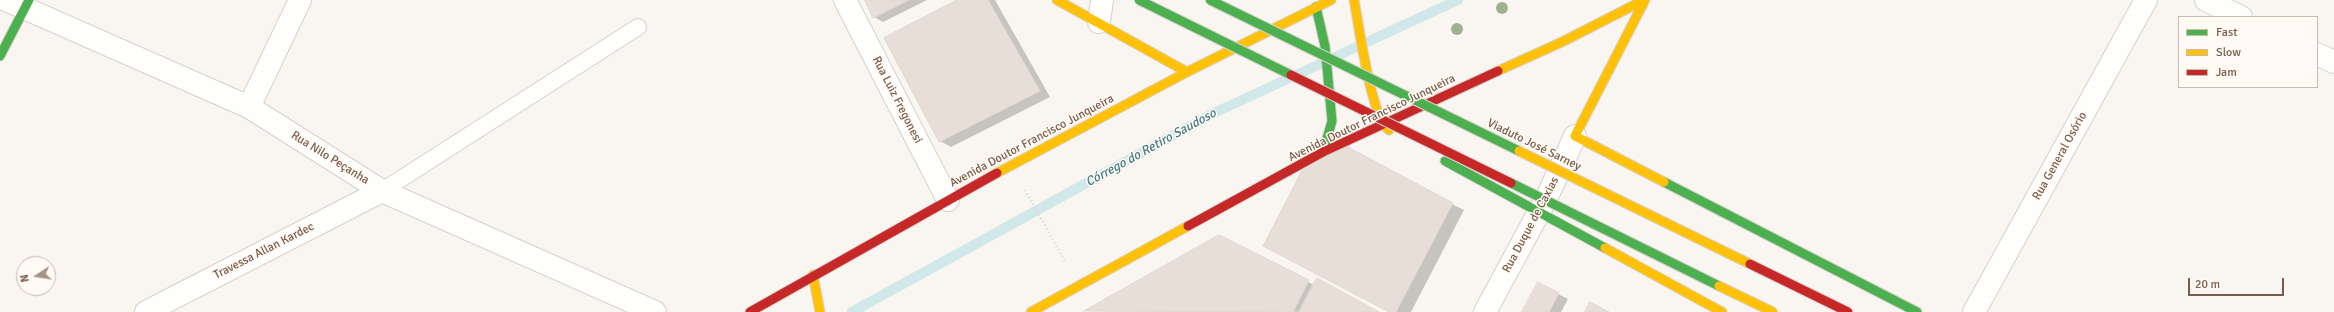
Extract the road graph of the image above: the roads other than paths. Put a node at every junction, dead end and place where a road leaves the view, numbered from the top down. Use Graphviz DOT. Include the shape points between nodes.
graph roads {
  1 [pos="300,0"];
  2 [pos="845,0"];
  3 [pos="1057,0"];
  4 [pos="1102,0"];
  5 [pos="1139,0"];
  6 [pos="1210,0"];
  7 [pos="1331,0"];
  8 [pos="1354,0"];
  9 [pos="1645,0"];
  10 [pos="2146,0"];
  11 [pos="2206,0"];
  12 [pos="1305,2"];
  13 [pos="20,3"];
  14 [pos="1316,7"];
  15 [pos="2239,16"];
  16 [pos="1099,22"];
  17 [pos="638,26"];
  18 [pos="2318,54"];
  19 [pos="0,56"];
  20 [pos="2334,62"];
  21 [pos="1187,72"];
  22 [pos="249,107"];
  23 [pos="1383,126"];
  24 [pos="1575,136"];
  25 [pos="1323,152"];
  26 [pos="382,191"];
  27 [pos="948,200"];
  28 [pos="1538,213"];
  29 [pos="813,275"];
  30 [pos="819,310"];
  31 [pos="146,312"];
  32 [pos="655,312"];
  33 [pos="750,312"];
  34 [pos="1032,312"];
  35 [pos="1485,312"];
  36 [pos="1722,312"];
  37 [pos="1773,312"];
  38 [pos="1848,312"];
  39 [pos="1917,312"];
  40 [pos="1974,312"];
  1 -- 22 [label="street"];
  2 -- 27 [label="street, Rua Luiz Fregonesi"];
  3 -- 16 [label="main road"];
  4 -- 16 [label="street"];
  5 -- 37 [label="main road, bridge"];
  6 -- 38 [label="main road, Viaduto José Sarney, bridge"];
  7 -- 14 [label="main road, Avenida Doutor Francisco Junqueira"];
  8 -- 23 [label="main road" via="1371,90"];
  9 -- 23 [label="main road, Avenida Doutor Francisco Junqueira"];
  9 -- 24 [label="main road"];
  10 -- 40 [label="street, Rua General Osório"];
  11 -- 15 [label="street"];
  12 -- 14 [label="main road"];
  13 -- 19 [label="main road"];
  13 -- 22 [label="street, Rua Nilo Peçanha"];
  14 -- 21 [label="main road, Avenida Doutor Francisco Junqueira"];
  14 -- 25 [label="main road, bridge" via="1325,46 1332,121"];
  16 -- 21 [label="main road"];
  17 -- 26 [label="lane"];
  18 -- 20 [label="street"];
  21 -- 27 [label="main road, Avenida Doutor Francisco Junqueira"];
  22 -- 26 [label="street, Rua Nilo Peçanha"];
  23 -- 25 [label="main road, Avenida Doutor Francisco Junqueira"];
  23 -- 28 [label="main road"];
  24 -- 28 [label="street, Rua Duque de Caxias"];
  24 -- 39 [label="main road"];
  25 -- 34 [label="main road, Avenida Doutor Francisco Junqueira"];
  26 -- 31 [label="street, Travessa Allan Kardec"];
  26 -- 32 [label="street, Rua Nilo Peçanha"];
  27 -- 29 [label="main road, Avenida Doutor Francisco Junqueira"];
  28 -- 35 [label="street, Rua Duque de Caxias"];
  28 -- 36 [label="main road"];
  29 -- 30 [label="main road"];
  29 -- 33 [label="main road, Avenida Doutor Francisco Junqueira"];
}
